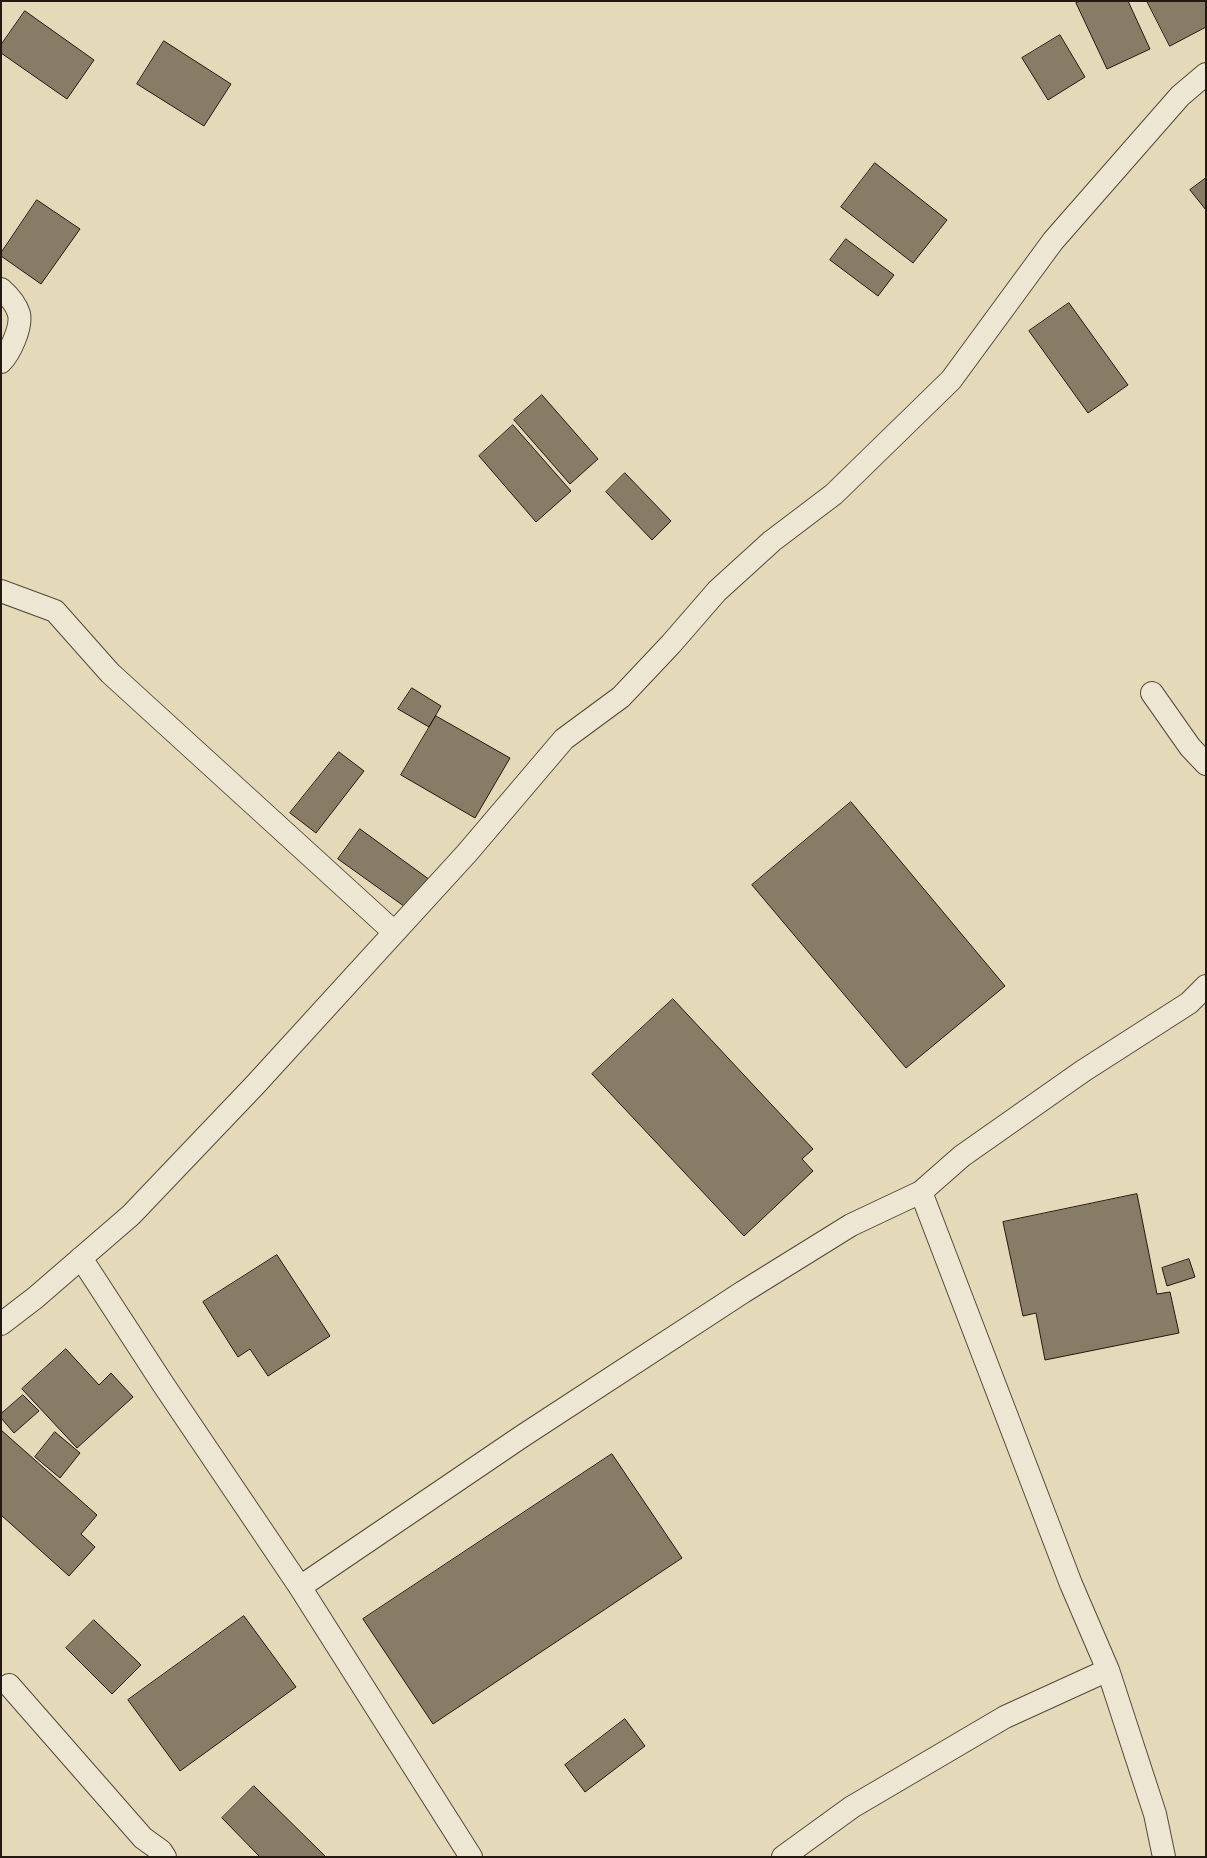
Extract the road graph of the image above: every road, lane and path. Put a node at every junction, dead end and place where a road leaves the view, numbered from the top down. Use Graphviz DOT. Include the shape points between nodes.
graph roads {
  1 [pos="1206,74"];
  2 [pos="1,289"];
  3 [pos="1,362"];
  4 [pos="1,591"];
  5 [pos="1152,693"];
  6 [pos="1206,764"];
  7 [pos="394,932"];
  8 [pos="1206,986"];
  9 [pos="921,1192"];
  10 [pos="82,1258"];
  11 [pos="1,1324"];
  12 [pos="300,1587"];
  13 [pos="1108,1670"];
  14 [pos="9,1685"];
  15 [pos="165,1857"];
  16 [pos="470,1857"];
  17 [pos="783,1857"];
  18 [pos="1164,1857"];
  1 -- 7 [label="street" via="1180,96 1053,241 951,380 834,494 772,541 717,591 621,697 564,739 467,853"];
  2 -- 3 [label="street" via="11,298 19,315 18,331 7,356"];
  4 -- 7 [label="street" via="55,611 110,673"];
  5 -- 6 [label="street" via="1190,747"];
  7 -- 10 [label="street" via="137,1210"];
  8 -- 9 [label="street" via="1189,1003 1083,1071 962,1156"];
  9 -- 12 [label="street" via="851,1225 743,1292 521,1437"];
  9 -- 13 [label="street" via="1071,1584"];
  10 -- 11 [label="street"];
  10 -- 12 [label="street" via="167,1390"];
  12 -- 16 [label="street"];
  13 -- 17 [label="street" via="1005,1717 852,1807"];
  13 -- 18 [label="street" via="1155,1814"];
  14 -- 15 [label="street" via="143,1838"];
}
